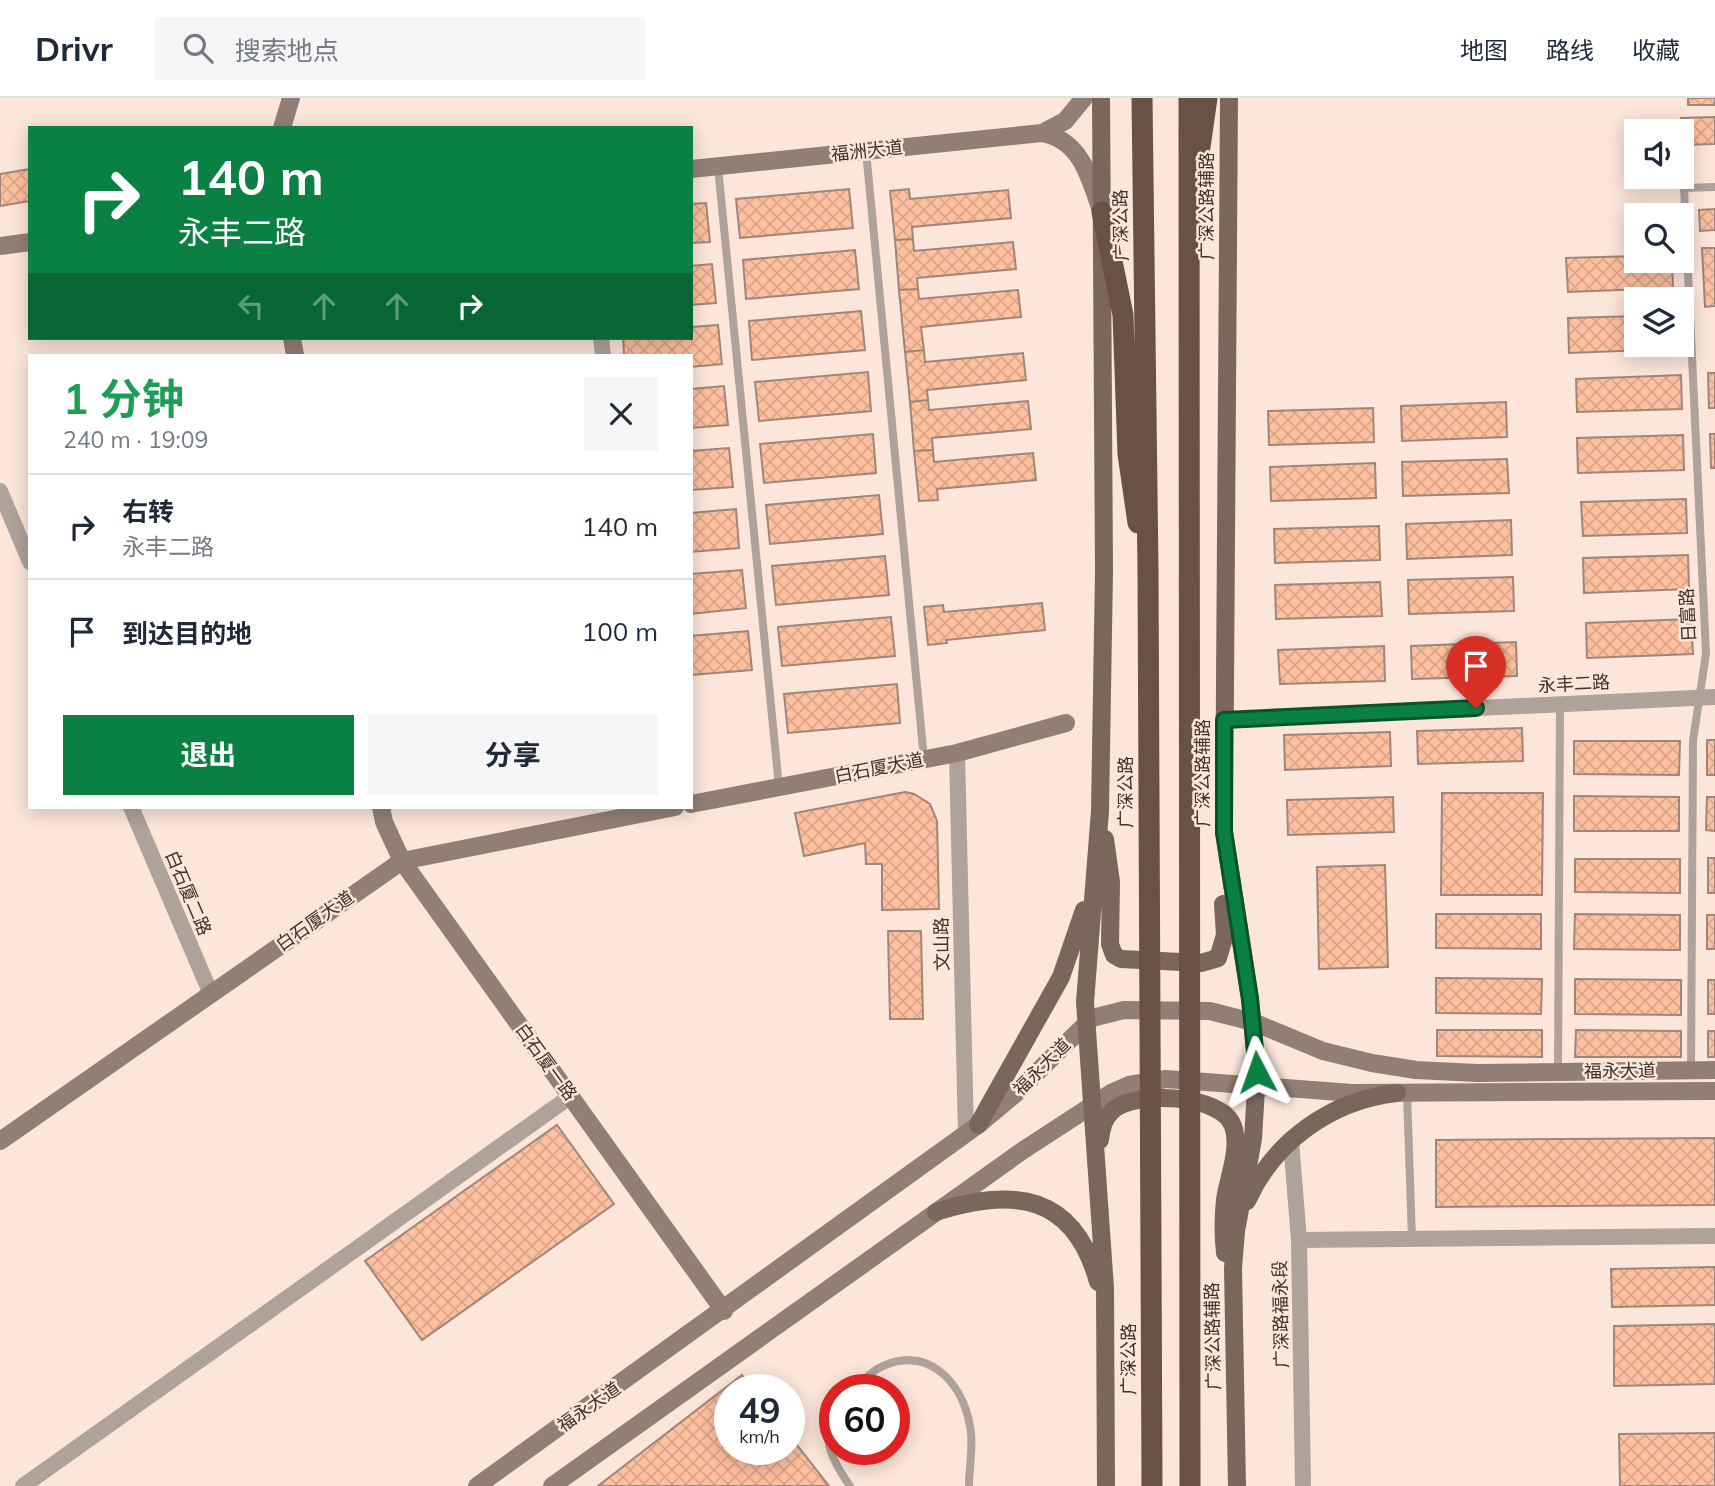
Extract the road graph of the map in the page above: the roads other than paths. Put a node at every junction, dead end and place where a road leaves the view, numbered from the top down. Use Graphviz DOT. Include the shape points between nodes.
graph roads {
  1 [pos="291,98"];
  2 [pos="1084,98"];
  3 [pos="1101,98"];
  4 [pos="1142,98"];
  5 [pos="1189,98"];
  6 [pos="1207,98"];
  7 [pos="1229,98"];
  8 [pos="283,126"];
  9 [pos="1042,133"];
  10 [pos="866,151"];
  11 [pos="718,167"];
  12 [pos="693,169"];
  13 [pos="1715,187"];
  14 [pos="1191,208"];
  15 [pos="1102,212"];
  16 [pos="28,242"];
  17 [pos="0,246"];
  18 [pos="0,491"];
  19 [pos="26,543"];
  20 [pos="1148,570"];
  21 [pos="1707,698"];
  22 [pos="1560,704"];
  23 [pos="1224,720"];
  24 [pos="1066,723"];
  25 [pos="957,753"];
  26 [pos="924,759"];
  27 [pos="779,787"];
  28 [pos="693,804"];
  29 [pos="132,809"];
  30 [pos="381,809"];
  31 [pos="660,809"];
  32 [pos="1100,811"];
  33 [pos="1224,832"];
  34 [pos="402,861"];
  35 [pos="1096,873"];
  36 [pos="211,994"];
  37 [pos="1253,1022"];
  38 [pos="1086,1024"];
  39 [pos="1715,1070"];
  40 [pos="1691,1071"];
  41 [pos="1558,1072"];
  42 [pos="1257,1085"];
  43 [pos="1715,1091"];
  44 [pos="1402,1093"];
  45 [pos="571,1097"];
  46 [pos="1092,1105"];
  47 [pos="972,1129"];
  48 [pos="0,1141"];
  49 [pos="1291,1141"];
  50 [pos="1099,1186"];
  51 [pos="936,1212"];
  52 [pos="1236,1231"];
  53 [pos="1715,1236"];
  54 [pos="1412,1239"];
  55 [pos="1299,1240"];
  56 [pos="1232,1287"];
  57 [pos="724,1311"];
  58 [pos="1106,1332"];
  59 [pos="872,1374"];
  60 [pos="835,1465"];
  61 [pos="23,1486"];
  62 [pos="477,1486"];
  63 [pos="552,1486"];
  64 [pos="850,1486"];
  65 [pos="968,1486"];
  66 [pos="1106,1486"];
  67 [pos="1152,1486"];
  68 [pos="1190,1486"];
  69 [pos="1237,1486"];
  70 [pos="1303,1486"];
  1 -- 8 [label="main road"];
  2 -- 9 [label="main road" via="1065,121"];
  3 -- 15 [label="main road"];
  4 -- 20 [label="highway, 广深公路"];
  5 -- 14 [label="highway"];
  6 -- 14 [label="highway"];
  7 -- 23 [label="main road, 广深公路辅路"];
  9 -- 10 [label="main road, 福洲大道"];
  9 -- 15 [label="main road" via="1055,135 1076,152 1087,168"];
  10 -- 11 [label="main road, 福洲大道"];
  10 -- 26 [label="lane"];
  11 -- 12 [label="main road, 福洲大道"];
  11 -- 27 [label="lane"];
  13 -- 21 [label="lane, 日富路" via="1684,188"];
  14 -- 68 [label="highway"];
  15 -- 20 [label="highway" via="1121,295 1130,486"];
  15 -- 32 [label="main road"];
  16 -- 17 [label="main road"];
  18 -- 19 [label="street"];
  20 -- 67 [label="highway, 广深公路"];
  21 -- 22 [label="street, 永丰二路"];
  21 -- 40 [label="lane, 日富路" via="1693,741"];
  22 -- 23 [label="street, 永丰二路"];
  22 -- 41 [label="lane"];
  23 -- 33 [label="main road, 广深公路辅路"];
  24 -- 25 [label="main road, 白石厦大道"];
  25 -- 26 [label="main road, 白石厦大道"];
  25 -- 47 [label="street, 文山路"];
  26 -- 27 [label="main road, 白石厦大道"];
  27 -- 28 [label="main road, 白石厦大道"];
  29 -- 36 [label="street, 白石厦二路"];
  30 -- 34 [label="main road, 白石厦一路"];
  31 -- 34 [label="main road, 白石厦大道"];
  32 -- 33 [label="main road" via="1111,882 1111,950 1130,961 1218,958 1225,935"];
  32 -- 35 [label="main road"];
  33 -- 37 [label="main road, 广深公路辅路"];
  34 -- 36 [label="main road, 白石厦大道"];
  34 -- 45 [label="main road, 白石厦一路"];
  35 -- 38 [label="main road"];
  35 -- 47 [label="main road" via="1061,976"];
  36 -- 48 [label="main road, 白石厦大道"];
  37 -- 38 [label="main road, 福永大道" via="1181,1009 1113,1011"];
  37 -- 41 [label="main road, 福永大道" via="1323,1051 1382,1065 1477,1073"];
  37 -- 42 [label="main road, 广深公路辅路"];
  38 -- 46 [label="main road"];
  38 -- 47 [label="main road, 福永大道"];
  39 -- 40 [label="main road, 福永大道"];
  40 -- 41 [label="main road, 福永大道"];
  42 -- 44 [label="main road, 福永大道"];
  42 -- 46 [label="main road, 福永大道" via="1147,1081"];
  42 -- 52 [label="main road, 广深公路辅路" via="1254,1139"];
  43 -- 44 [label="main road, 福永大道"];
  44 -- 49 [label="main road" via="1345,1104"];
  44 -- 54 [label="lane"];
  45 -- 57 [label="main road, 白石厦一路"];
  45 -- 61 [label="street"];
  46 -- 50 [label="main road"];
  46 -- 51 [label="main road, 福永大道"];
  47 -- 57 [label="main road, 福永大道"];
  49 -- 52 [label="main road" via="1258,1179"];
  49 -- 55 [label="street, 广深路福永段"];
  50 -- 56 [label="main road" via="1101,1128 1112,1110 1122,1104 1166,1099 1220,1110 1234,1131 1223,1235"];
  50 -- 58 [label="main road"];
  51 -- 58 [label="main road" via="989,1199 1032,1202 1049,1210 1080,1238 1090,1257"];
  51 -- 63 [label="main road, 福永大道"];
  52 -- 56 [label="main road, 广深公路辅路"];
  53 -- 54 [label="street"];
  54 -- 55 [label="street"];
  55 -- 70 [label="street, 广深路福永段"];
  56 -- 69 [label="main road, 广深公路辅路"];
  57 -- 62 [label="main road, 福永大道"];
  58 -- 66 [label="main road"];
  59 -- 65 [label="lane" via="881,1366 909,1359 934,1364 957,1386 971,1427"];
  60 -- 64 [label="lane"];
}
